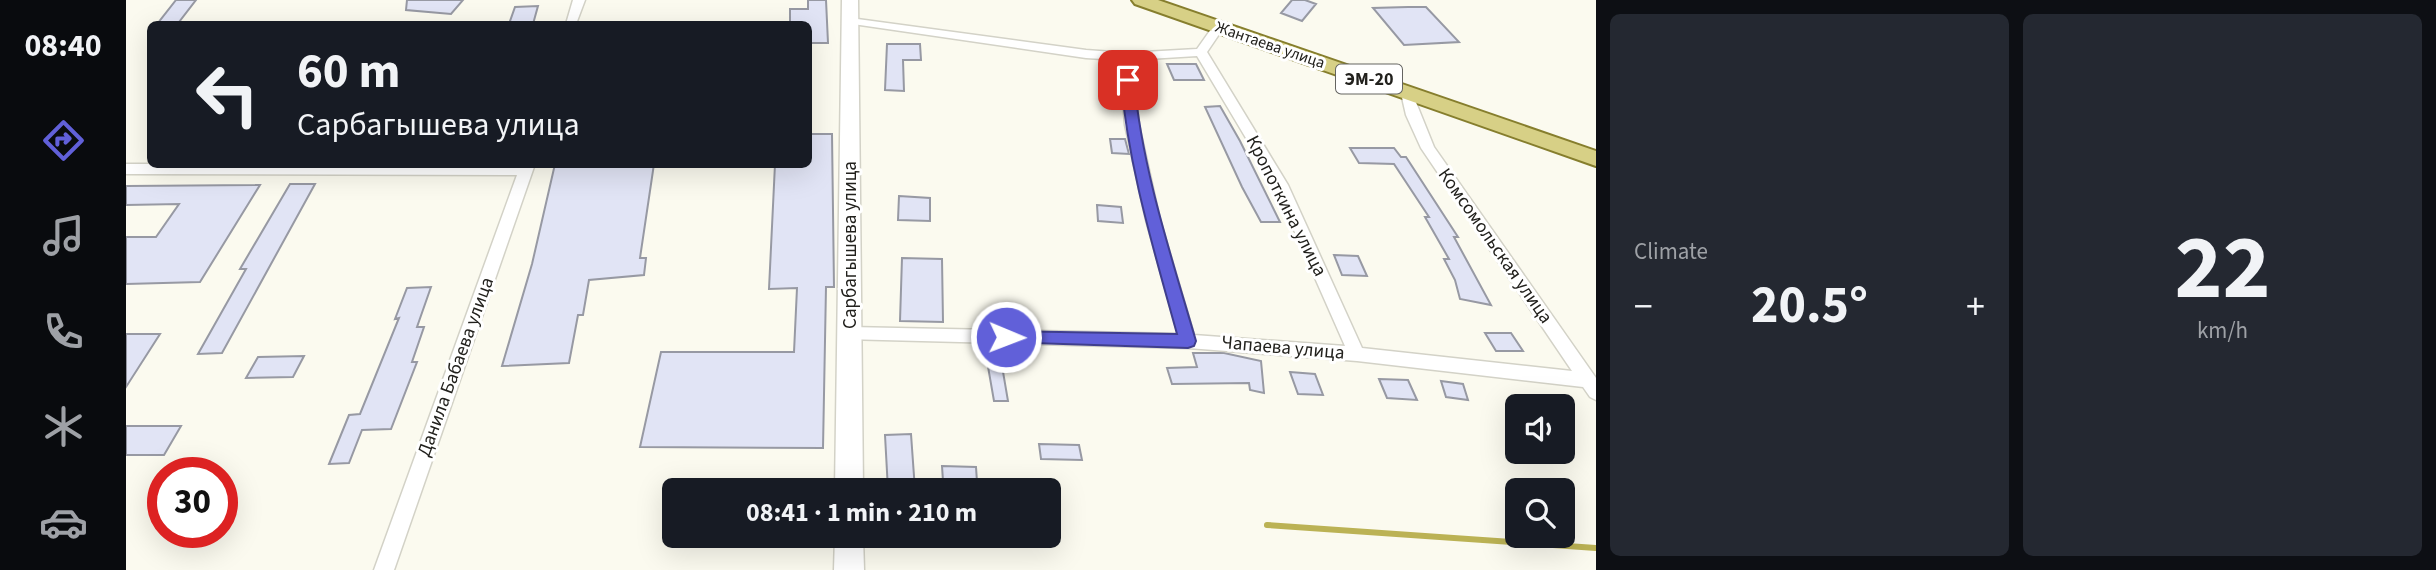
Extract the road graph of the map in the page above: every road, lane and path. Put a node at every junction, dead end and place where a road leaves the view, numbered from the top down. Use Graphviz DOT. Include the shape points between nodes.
graph roads {
  1 [pos="579,0"];
  2 [pos="1141,0"];
  3 [pos="850,10"];
  4 [pos="572,21"];
  5 [pos="1218,27"];
  6 [pos="1201,52"];
  7 [pos="1126,57"];
  8 [pos="1407,93"];
  9 [pos="1596,159"];
  10 [pos="326,168"];
  11 [pos="527,168"];
  12 [pos="126,169"];
  13 [pos="850,334"];
  14 [pos="1188,341"];
  15 [pos="1357,354"];
  16 [pos="1592,386"];
  17 [pos="849,478"];
  18 [pos="849,548"];
  19 [pos="384,570"];
  20 [pos="849,570"];
  1 -- 4 [label="street"];
  2 -- 5 [label="main road, Жантаева улица / ЭМ-20"];
  3 -- 7 [label="street" via="1086,54"];
  3 -- 13 [label="street, Сарбагышева улица"];
  5 -- 6 [label="street"];
  5 -- 8 [label="main road, Жантаева улица / ЭМ-20"];
  6 -- 7 [label="street"];
  6 -- 15 [label="street, Кропоткина улица" via="1281,185"];
  7 -- 14 [label="street" via="1132,125 1153,220"];
  8 -- 9 [label="main road, Жантаева улица / ЭМ-20"];
  8 -- 16 [label="street, Комсомольская улица" via="1428,148"];
  10 -- 12 [label="street"];
  11 -- 19 [label="street, Данила Бабаева улица"];
  13 -- 14 [label="street, Чапаева улица"];
  13 -- 17 [label="street, Сарбагышева улица"];
  14 -- 15 [label="street, Чапаева улица"];
  15 -- 16 [label="street, Чапаева улица"];
  18 -- 20 [label="street"];
}
